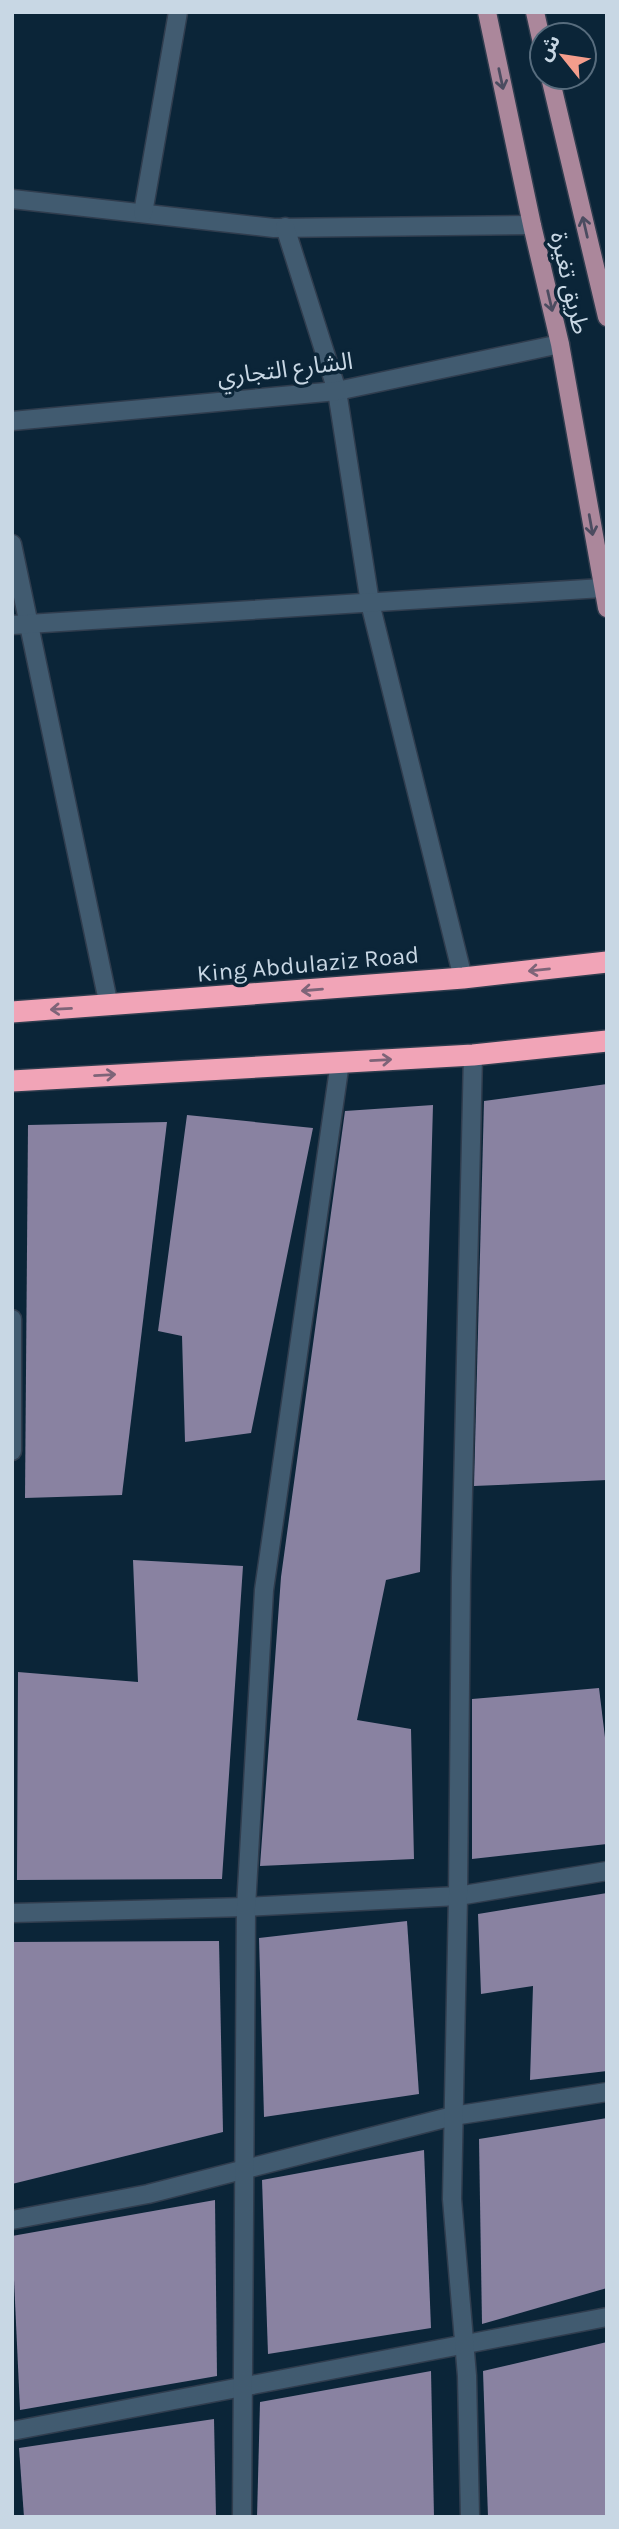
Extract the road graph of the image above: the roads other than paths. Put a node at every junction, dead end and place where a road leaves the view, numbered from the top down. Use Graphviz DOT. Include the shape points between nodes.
graph roads {
  1 [pos="178,12"];
  2 [pos="487,12"];
  3 [pos="554,91"];
  4 [pos="12,199"];
  5 [pos="143,214"];
  6 [pos="532,225"];
  7 [pos="285,227"];
  8 [pos="599,253"];
  9 [pos="607,317"];
  10 [pos="560,344"];
  11 [pos="337,391"];
  12 [pos="12,421"];
  13 [pos="12,544"];
  14 [pos="602,588"];
  15 [pos="370,603"];
  16 [pos="607,608"];
  17 [pos="20,624"];
  18 [pos="607,962"];
  19 [pos="463,978"];
  20 [pos="109,1006"];
  21 [pos="12,1012"];
  22 [pos="607,1041"];
  23 [pos="473,1055"];
  24 [pos="340,1062"];
  25 [pos="12,1081"];
  26 [pos="12,1319"];
  27 [pos="13,1377"];
  28 [pos="12,1451"];
  29 [pos="607,1871"];
  30 [pos="458,1896"];
  31 [pos="246,1907"];
  32 [pos="12,1913"];
  33 [pos="607,2092"];
  34 [pos="453,2116"];
  35 [pos="244,2170"];
  36 [pos="12,2220"];
  37 [pos="607,2317"];
  38 [pos="464,2346"];
  39 [pos="242,2388"];
  40 [pos="12,2431"];
  41 [pos="242,2517"];
  42 [pos="470,2517"];
  1 -- 5 [label="street"];
  2 -- 6 [label="main road, طريق تغيرة, one-way"];
  8 -- 3 [label="main road, طريق تغيرة, one-way"];
  4 -- 5 [label="street"];
  5 -- 7 [label="street"];
  6 -- 7 [label="street"];
  6 -- 10 [label="main road, طريق تغيرة, one-way"];
  7 -- 11 [label="street"];
  8 -- 9 [label="main road, طريق تغيرة"];
  10 -- 11 [label="street, الشارع التجاري"];
  10 -- 14 [label="main road, طريق تغيرة, one-way"];
  11 -- 12 [label="street, الشارع التجاري"];
  11 -- 15 [label="street"];
  13 -- 17 [label="street"];
  14 -- 15 [label="street"];
  14 -- 16 [label="main road, طريق تغيرة"];
  15 -- 17 [label="street"];
  15 -- 19 [label="street"];
  17 -- 20 [label="street"];
  18 -- 19 [label="highway, King Abdulaziz Road, one-way"];
  19 -- 20 [label="highway, King Abdulaziz Road, one-way"];
  20 -- 21 [label="highway, King Abdulaziz Road, one-way"];
  22 -- 23 [label="highway"];
  24 -- 23 [label="highway, one-way"];
  23 -- 30 [label="street"];
  25 -- 24 [label="highway, one-way"];
  24 -- 31 [label="street" via="264,1590"];
  26 -- 27 [label="street"];
  27 -- 28 [label="street"];
  29 -- 30 [label="street"];
  30 -- 31 [label="street"];
  30 -- 34 [label="street"];
  31 -- 32 [label="street"];
  31 -- 35 [label="street"];
  33 -- 34 [label="street"];
  34 -- 35 [label="street"];
  34 -- 38 [label="street" via="452,2199"];
  35 -- 36 [label="street"];
  35 -- 39 [label="street"];
  37 -- 38 [label="street"];
  38 -- 39 [label="street"];
  38 -- 42 [label="street"];
  39 -- 40 [label="street"];
  39 -- 41 [label="street"];
}
